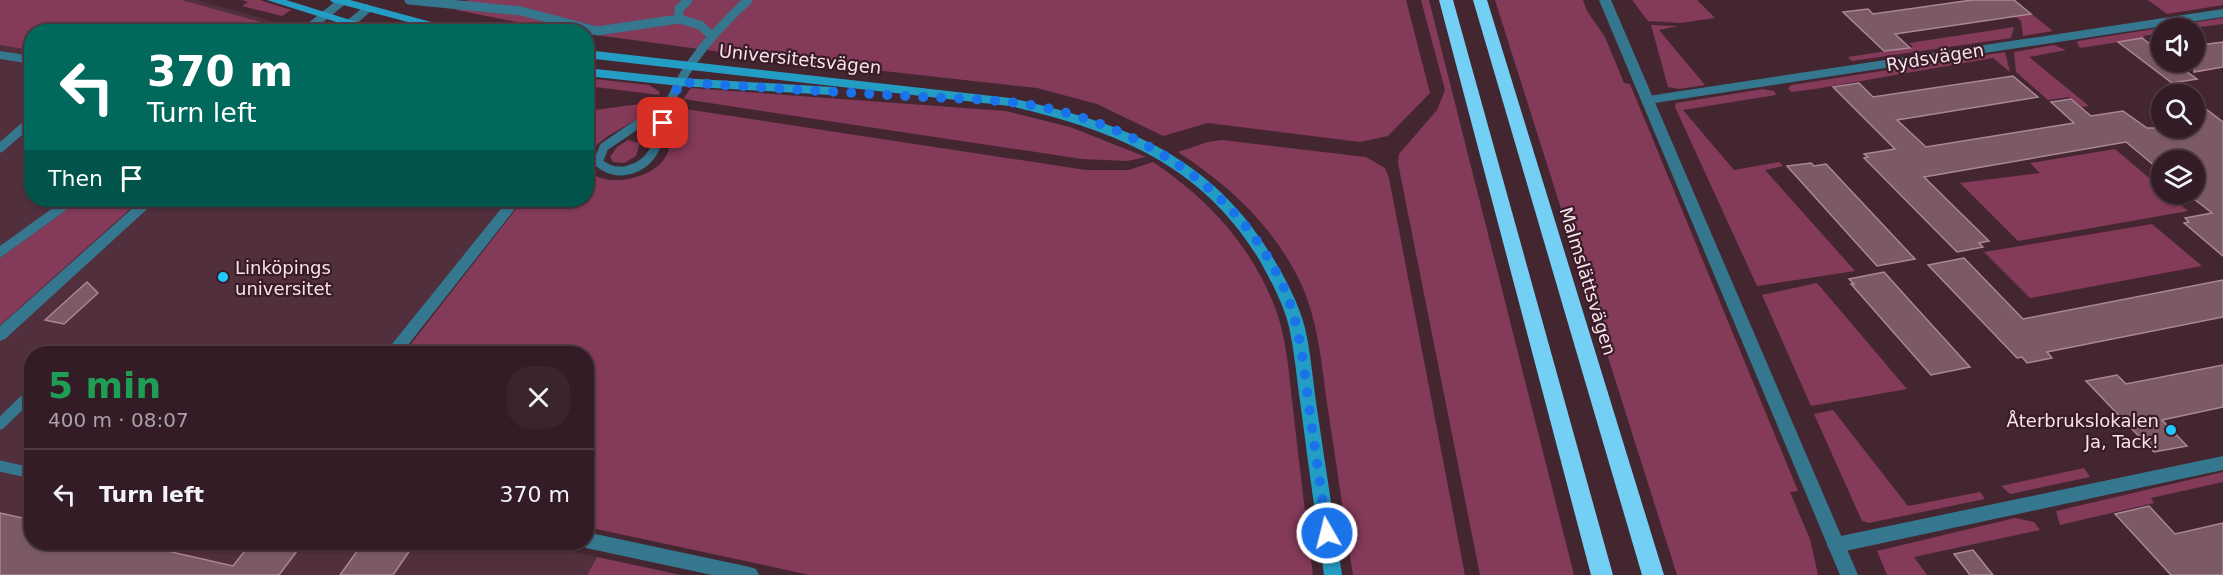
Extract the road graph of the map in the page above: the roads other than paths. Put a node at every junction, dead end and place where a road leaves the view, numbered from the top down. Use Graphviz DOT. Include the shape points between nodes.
graph roads {
  1 [pos="273,0"];
  2 [pos="409,0"];
  3 [pos="688,0"];
  4 [pos="748,0"];
  5 [pos="1446,0"];
  6 [pos="1479,0"];
  7 [pos="1605,0"];
  8 [pos="339,1"];
  9 [pos="367,8"];
  10 [pos="2223,13"];
  11 [pos="325,15"];
  12 [pos="679,19"];
  13 [pos="350,22"];
  14 [pos="313,24"];
  15 [pos="357,24"];
  16 [pos="430,24"];
  17 [pos="569,24"];
  18 [pos="594,30"];
  19 [pos="711,35"];
  20 [pos="0,55"];
  21 [pos="594,55"];
  22 [pos="24,59"];
  23 [pos="690,67"];
  24 [pos="594,73"];
  25 [pos="680,82"];
  26 [pos="1648,100"];
  27 [pos="670,102"];
  28 [pos="1011,102"];
  29 [pos="24,127"];
  30 [pos="0,148"];
  31 [pos="63,207"];
  32 [pos="142,207"];
  33 [pos="509,207"];
  34 [pos="0,252"];
  35 [pos="0,335"];
  36 [pos="398,346"];
  37 [pos="24,401"];
  38 [pos="0,424"];
  39 [pos="2223,463"];
  40 [pos="0,466"];
  41 [pos="24,471"];
  42 [pos="594,542"];
  43 [pos="1836,545"];
  44 [pos="750,575"];
  45 [pos="1333,575"];
  46 [pos="1602,575"];
  47 [pos="1653,575"];
  48 [pos="1849,575"];
  1 -- 11 [label="main road"];
  2 -- 17 [label="lane" via="514,10"];
  3 -- 12 [label="lane" via="679,9"];
  4 -- 19 [label="lane"];
  5 -- 46 [label="highway"];
  6 -- 47 [label="highway, Malmslättsvägen"];
  7 -- 26 [label="street"];
  8 -- 9 [label="main road"];
  8 -- 11 [label="street"];
  9 -- 13 [label="street"];
  9 -- 16 [label="main road"];
  10 -- 26 [label="street, Rydsvägen"];
  11 -- 13 [label="main road"];
  11 -- 14 [label="street"];
  12 -- 18 [label="lane"];
  12 -- 19 [label="lane" via="700,25"];
  13 -- 15 [label="main road"];
  19 -- 23 [label="lane"];
  20 -- 22 [label="street"];
  21 -- 23 [label="main road, Universitetsvägen"];
  23 -- 25 [label="lane"];
  23 -- 28 [label="main road, Universitetsvägen"];
  24 -- 25 [label="main road, Universitetsvägen"];
  25 -- 27 [label="lane"];
  25 -- 28 [label="main road, Universitetsvägen"];
  26 -- 43 [label="street"];
  27 -- 27 [label="lane" via="604,147 598,162 630,171 650,157"];
  28 -- 45 [label="main road, Universitetsvägen" via="1069,115 1134,140 1213,190 1246,225 1284,287 1297,326"];
  29 -- 30 [label="lane"];
  31 -- 34 [label="street"];
  32 -- 35 [label="street"];
  33 -- 36 [label="street"];
  37 -- 38 [label="lane"];
  39 -- 43 [label="street"];
  40 -- 41 [label="lane"];
  42 -- 44 [label="street"];
  43 -- 48 [label="street"];
}
